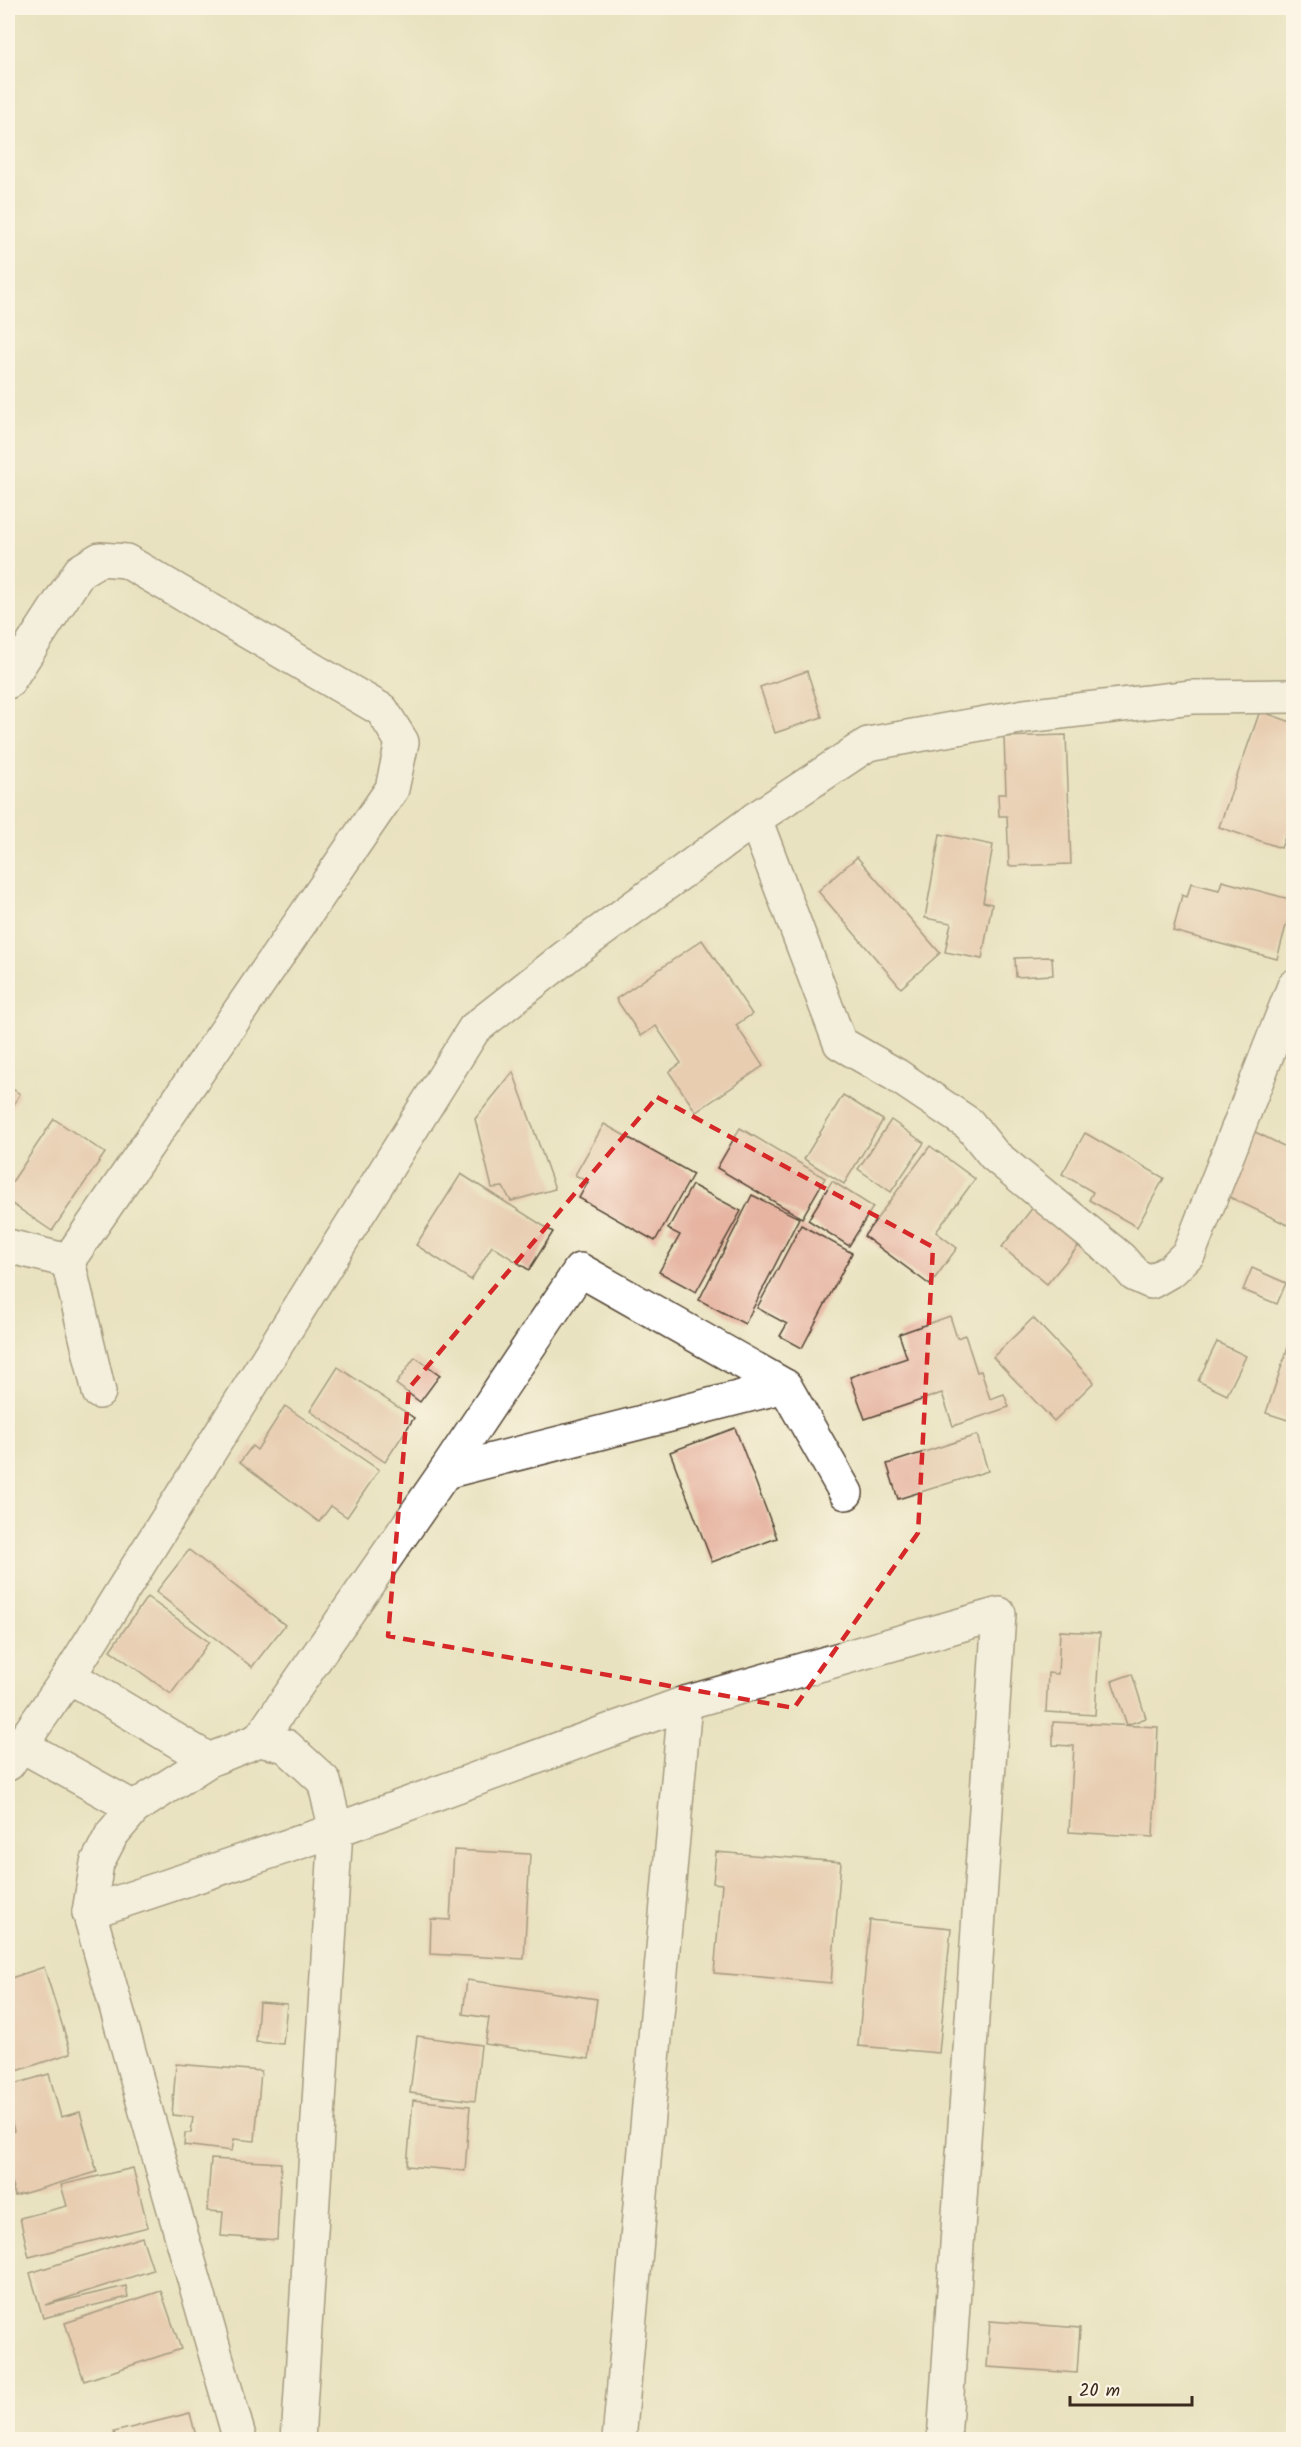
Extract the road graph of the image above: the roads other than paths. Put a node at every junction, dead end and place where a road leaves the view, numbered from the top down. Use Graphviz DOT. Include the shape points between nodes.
graph roads {
  1 [pos="8,682"];
  2 [pos="1293,696"];
  3 [pos="754,819"];
  4 [pos="1290,1006"];
  5 [pos="8,1246"];
  6 [pos="68,1261"];
  7 [pos="785,1386"];
  8 [pos="99,1392"];
  9 [pos="445,1472"];
  10 [pos="846,1493"];
  11 [pos="69,1676"];
  12 [pos="685,1703"];
  13 [pos="259,1740"];
  14 [pos="14,1755"];
  15 [pos="208,1760"];
  16 [pos="134,1808"];
  17 [pos="336,1830"];
  18 [pos="89,1912"];
  19 [pos="240,2439"];
  20 [pos="298,2439"];
  21 [pos="619,2439"];
  22 [pos="944,2439"];
  1 -- 6 [label="street" via="80,572 100,559 126,561 382,710 402,742 392,789"];
  2 -- 3 [label="street" via="1192,697 1025,716 868,744"];
  3 -- 4 [label="street" via="840,1043 969,1124 994,1155 1120,1258 1135,1275 1151,1282 1172,1270 1189,1253"];
  3 -- 11 [label="street" via="474,1029"];
  5 -- 6 [label="street"];
  6 -- 8 [label="street"];
  7 -- 9 [label="street"];
  7 -- 9 [label="street" via="580,1270"];
  7 -- 10 [label="street"];
  9 -- 13 [label="street"];
  11 -- 14 [label="street"];
  11 -- 15 [label="street"];
  12 -- 17 [label="street"];
  12 -- 21 [label="street"];
  12 -- 22 [label="street" via="999,1614"];
  13 -- 15 [label="street"];
  13 -- 17 [label="street" via="286,1746 324,1782"];
  14 -- 16 [label="street"];
  15 -- 16 [label="street"];
  16 -- 18 [label="street" via="112,1834 98,1863"];
  17 -- 18 [label="street"];
  17 -- 20 [label="street"];
  18 -- 19 [label="street"];
}
